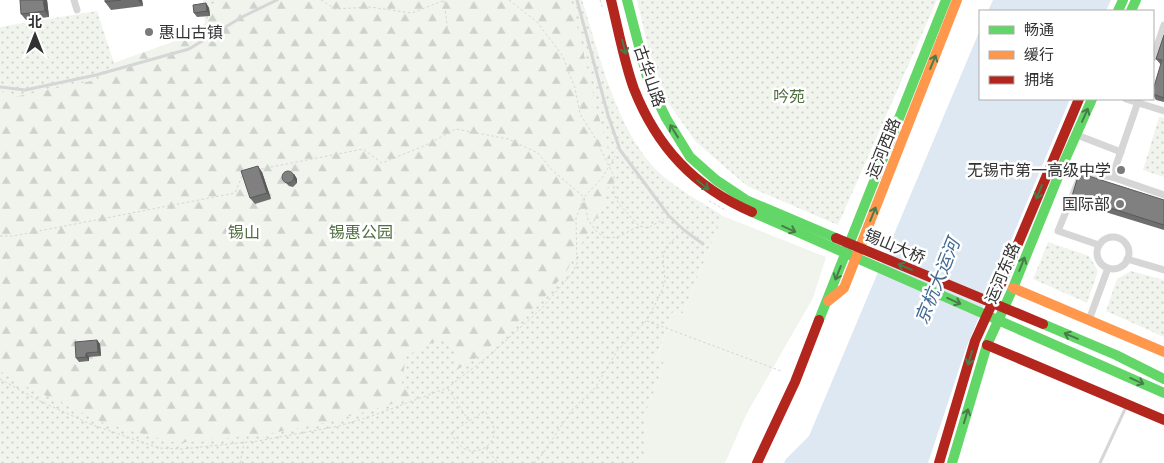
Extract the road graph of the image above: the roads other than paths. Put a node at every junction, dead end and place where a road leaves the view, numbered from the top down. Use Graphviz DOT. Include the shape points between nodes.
graph roads {
  1 [pos="74,0"];
  2 [pos="277,0"];
  3 [pos="577,0"];
  4 [pos="611,0"];
  5 [pos="627,0"];
  6 [pos="946,0"];
  7 [pos="957,0"];
  8 [pos="77,10"];
  9 [pos="1164,25"];
  10 [pos="1154,55"];
  11 [pos="0,87"];
  12 [pos="1079,100"];
  13 [pos="1092,100"];
  14 [pos="1138,101"];
  15 [pos="1164,111"];
  16 [pos="1077,135"];
  17 [pos="1121,152"];
  18 [pos="1112,177"];
  19 [pos="1164,194"];
  20 [pos="745,205"];
  21 [pos="703,244"];
  22 [pos="1099,245"];
  23 [pos="1127,259"];
  24 [pos="1108,268"];
  25 [pos="1164,270"];
  26 [pos="1013,288"];
  27 [pos="827,301"];
  28 [pos="1089,320"];
  29 [pos="987,345"];
  30 [pos="1164,352"];
  31 [pos="1164,379"];
  32 [pos="1164,394"];
  33 [pos="1127,404"];
  34 [pos="1164,420"];
  35 [pos="757,463"];
  36 [pos="939,463"];
  37 [pos="952,463"];
  38 [pos="1100,463"];
  1 -- 8 [label="street"];
  2 -- 11 [label="lane" via="190,49 96,75 25,90"];
  3 -- 21 [label="lane" via="620,150 669,216"];
  4 -- 20 [label="main road, 古华山路, one-way" via="634,88 652,127 676,160 705,187"];
  20 -- 5 [label="main road, 古华山路, one-way" via="690,157 666,118 648,82"];
  6 -- 27 [label="main road, 运河西路, one-way"];
  27 -- 7 [label="main road, 运河西路, one-way" via="844,288"];
  9 -- 10 [label="street"];
  12 -- 36 [label="main road, 运河东路, one-way" via="975,341"];
  16 -- 13 [label="main road, 运河东路, one-way"];
  14 -- 15 [label="street"];
  14 -- 17 [label="street"];
  16 -- 17 [label="street"];
  26 -- 16 [label="main road, 运河东路, one-way"];
  17 -- 18 [label="street"];
  18 -- 19 [label="street"];
  18 -- 22 [label="street" via="1082,172 1058,231"];
  31 -- 20 [label="main road, 锡山大桥, one-way" via="1116,355"];
  20 -- 32 [label="main road, 锡山大桥, one-way"];
  22 -- 23 [label="street" via="1107,238 1122,240 1128,249"];
  22 -- 24 [label="street" via="1098,260"];
  23 -- 24 [label="street" via="1121,267"];
  23 -- 25 [label="street"];
  24 -- 28 [label="street"];
  26 -- 28 [label="main road"];
  26 -- 29 [label="main road, 运河东路"];
  27 -- 35 [label="main road, 运河西路" via="795,382"];
  28 -- 30 [label="main road"];
  29 -- 33 [label="main road"];
  37 -- 29 [label="main road, 运河东路, one-way"];
  33 -- 34 [label="main road"];
  33 -- 38 [label="lane"];
}
